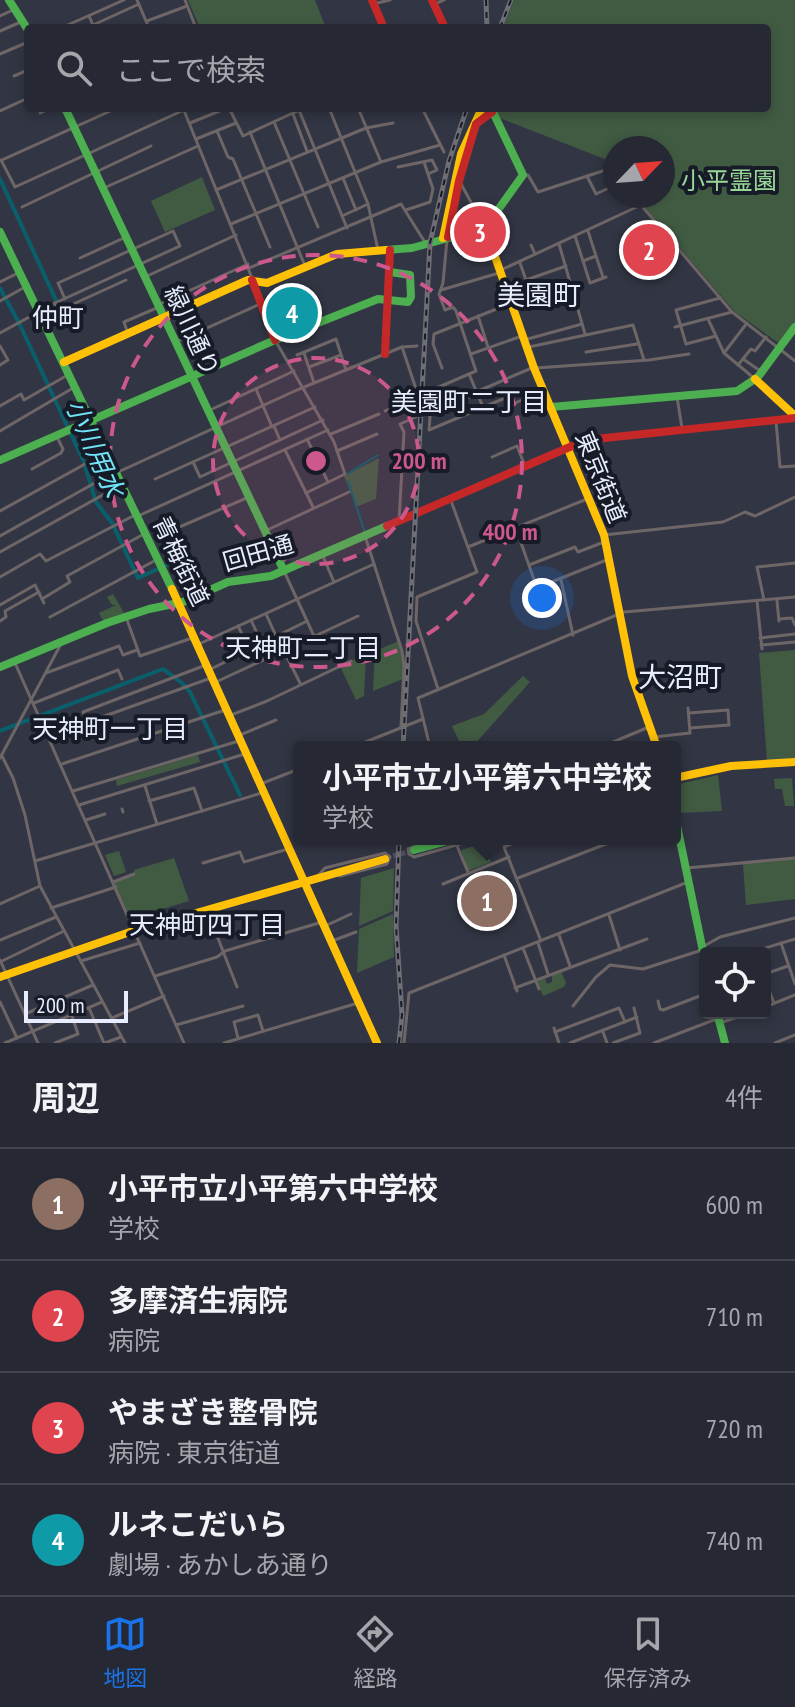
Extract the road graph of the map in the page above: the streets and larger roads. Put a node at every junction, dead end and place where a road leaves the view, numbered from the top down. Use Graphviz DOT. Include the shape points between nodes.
graph roads {
  1 [pos="124,0"];
  2 [pos="185,0"];
  3 [pos="390,0"];
  4 [pos="444,0"];
  5 [pos="139,1"];
  6 [pos="373,2"];
  7 [pos="433,2"];
  8 [pos="14,3"];
  9 [pos="187,6"];
  10 [pos="0,16"];
  11 [pos="88,16"];
  12 [pos="147,21"];
  13 [pos="25,24"];
  14 [pos="70,24"];
  15 [pos="92,24"];
  16 [pos="95,24"];
  17 [pos="148,24"];
  18 [pos="194,24"];
  19 [pos="382,24"];
  20 [pos="443,24"];
  21 [pos="24,26"];
  22 [pos="0,31"];
  23 [pos="24,44"];
  24 [pos="0,54"];
  25 [pos="24,72"];
  26 [pos="14,76"];
  27 [pos="24,100"];
  28 [pos="0,111"];
  29 [pos="67,112"];
  30 [pos="108,112"];
  31 [pos="177,112"];
  32 [pos="184,112"];
  33 [pos="218,112"];
  34 [pos="230,112"];
  35 [pos="297,112"];
  36 [pos="303,112"];
  37 [pos="331,112"];
  38 [pos="360,112"];
  39 [pos="424,112"];
  40 [pos="480,112"];
  41 [pos="490,112"];
  42 [pos="493,112"];
  43 [pos="293,114"];
  44 [pos="274,122"];
  45 [pos="189,123"];
  46 [pos="236,123"];
  47 [pos="393,123"];
  48 [pos="75,127"];
  49 [pos="366,128"];
  50 [pos="217,131"];
  51 [pos="250,132"];
  52 [pos="341,138"];
  53 [pos="196,139"];
  54 [pos="440,145"];
  55 [pos="151,146"];
  56 [pos="198,146"];
  57 [pos="315,149"];
  58 [pos="308,152"];
  59 [pos="444,152"];
  60 [pos="88,154"];
  61 [pos="290,159"];
  62 [pos="1,161"];
  63 [pos="381,162"];
  64 [pos="424,162"];
  65 [pos="398,167"];
  66 [pos="265,169"];
  67 [pos="96,171"];
  68 [pos="603,171"];
  69 [pos="355,172"];
  70 [pos="428,174"];
  71 [pos="526,175"];
  72 [pos="587,176"];
  73 [pos="343,178"];
  74 [pos="458,178"];
  75 [pos="241,179"];
  76 [pos="329,183"];
  77 [pos="104,188"];
  78 [pos="216,190"];
  79 [pos="603,191"];
  80 [pos="304,194"];
  81 [pos="280,204"];
  82 [pos="368,204"];
  83 [pos="22,207"];
  84 [pos="635,208"];
  85 [pos="644,208"];
  86 [pos="356,210"];
  87 [pos="406,210"];
  88 [pos="256,214"];
  89 [pos="342,216"];
  90 [pos="371,217"];
  91 [pos="231,224"];
  92 [pos="318,227"];
  93 [pos="347,228"];
  94 [pos="485,228"];
  95 [pos="588,231"];
  96 [pos="0,232"];
  97 [pos="236,235"];
  98 [pos="575,236"];
  99 [pos="126,237"];
  100 [pos="445,238"];
  101 [pos="426,244"];
  102 [pos="559,244"];
  103 [pos="531,245"];
  104 [pos="270,247"];
  105 [pos="298,248"];
  106 [pos="391,248"];
  107 [pos="132,249"];
  108 [pos="378,250"];
  109 [pos="535,254"];
  110 [pos="596,256"];
  111 [pos="80,258"];
  112 [pos="520,261"];
  113 [pos="583,261"];
  114 [pos="139,265"];
  115 [pos="248,266"];
  116 [pos="566,266"];
  117 [pos="306,267"];
  118 [pos="501,271"];
  119 [pos="20,272"];
  120 [pos="390,272"];
  121 [pos="145,277"];
  122 [pos="126,280"];
  123 [pos="252,280"];
  124 [pos="0,282"];
  125 [pos="27,286"];
  126 [pos="441,290"];
  127 [pos="720,298"];
  128 [pos="4,299"];
  129 [pos="65,299"];
  130 [pos="388,299"];
  131 [pos="56,303"];
  132 [pos="511,303"];
  133 [pos="260,304"];
  134 [pos="158,306"];
  135 [pos="188,306"];
  136 [pos="39,311"];
  137 [pos="732,312"];
  138 [pos="478,316"];
  139 [pos="164,317"];
  140 [pos="193,318"];
  141 [pos="708,319"];
  142 [pos="460,323"];
  143 [pos="747,323"];
  144 [pos="582,324"];
  145 [pos="681,326"];
  146 [pos="675,327"];
  147 [pos="795,327"];
  148 [pos="0,333"];
  149 [pos="128,333"];
  150 [pos="585,334"];
  151 [pos="716,336"];
  152 [pos="766,337"];
  153 [pos="275,340"];
  154 [pos="524,341"];
  155 [pos="176,342"];
  156 [pos="639,344"];
  157 [pos="0,346"];
  158 [pos="417,346"];
  159 [pos="402,347"];
  160 [pos="488,348"];
  161 [pos="779,349"];
  162 [pos="586,352"];
  163 [pos="594,352"];
  164 [pos="304,353"];
  165 [pos="724,353"];
  166 [pos="385,354"];
  167 [pos="471,354"];
  168 [pos="689,354"];
  169 [pos="297,355"];
  170 [pos="341,355"];
  171 [pos="743,359"];
  172 [pos="644,360"];
  173 [pos="795,361"];
  174 [pos="64,362"];
  175 [pos="0,365"];
  176 [pos="595,365"];
  177 [pos="737,366"];
  178 [pos="309,367"];
  179 [pos="442,368"];
  180 [pos="534,368"];
  181 [pos="346,370"];
  182 [pos="294,371"];
  183 [pos="762,372"];
  184 [pos="469,374"];
  185 [pos="70,375"];
  186 [pos="192,376"];
  187 [pos="755,379"];
  188 [pos="314,383"];
  189 [pos="443,386"];
  190 [pos="76,387"];
  191 [pos="303,387"];
  192 [pos="256,389"];
  193 [pos="544,391"];
  194 [pos="477,393"];
  195 [pos="416,397"];
  196 [pos="677,397"];
  197 [pos="451,404"];
  198 [pos="263,405"];
  199 [pos="0,406"];
  200 [pos="315,407"];
  201 [pos="483,407"];
  202 [pos="551,407"];
  203 [pos="208,411"];
  204 [pos="385,411"];
  205 [pos="430,413"];
  206 [pos="379,414"];
  207 [pos="795,417"];
  208 [pos="91,420"];
  209 [pos="323,420"];
  210 [pos="776,421"];
  211 [pos="216,427"];
  212 [pos="273,427"];
  213 [pos="683,430"];
  214 [pos="0,431"];
  215 [pos="329,432"];
  216 [pos="377,434"];
  217 [pos="56,435"];
  218 [pos="307,439"];
  219 [pos="280,440"];
  220 [pos="568,447"];
  221 [pos="226,448"];
  222 [pos="285,450"];
  223 [pos="337,451"];
  224 [pos="106,452"];
  225 [pos="492,457"];
  226 [pos="0,460"];
  227 [pos="193,462"];
  228 [pos="232,462"];
  229 [pos="525,466"];
  230 [pos="795,466"];
  231 [pos="32,469"];
  232 [pos="237,472"];
  233 [pos="117,474"];
  234 [pos="200,477"];
  235 [pos="155,479"];
  236 [pos="328,482"];
  237 [pos="122,484"];
  238 [pos="205,487"];
  239 [pos="349,492"];
  240 [pos="306,493"];
  241 [pos="249,497"];
  242 [pos="795,497"];
  243 [pos="450,498"];
  244 [pos="589,499"];
  245 [pos="314,508"];
  246 [pos="0,511"];
  247 [pos="137,516"];
  248 [pos="399,521"];
  249 [pos="177,528"];
  250 [pos="265,531"];
  251 [pos="145,533"];
  252 [pos="0,536"];
  253 [pos="365,536"];
  254 [pos="605,538"];
  255 [pos="520,540"];
  256 [pos="468,547"];
  257 [pos="0,552"];
  258 [pos="322,554"];
  259 [pos="609,559"];
  260 [pos="795,563"];
  261 [pos="374,564"];
  262 [pos="160,565"];
  263 [pos="529,565"];
  264 [pos="284,571"];
  265 [pos="0,577"];
  266 [pos="560,578"];
  267 [pos="334,582"];
  268 [pos="537,588"];
  269 [pos="529,591"];
  270 [pos="39,592"];
  271 [pos="795,597"];
  272 [pos="297,599"];
  273 [pos="777,599"];
  274 [pos="757,601"];
  275 [pos="764,601"];
  276 [pos="179,603"];
  277 [pos="0,605"];
  278 [pos="266,614"];
  279 [pos="619,614"];
  280 [pos="358,616"];
  281 [pos="50,617"];
  282 [pos="126,617"];
  283 [pos="251,620"];
  284 [pos="0,621"];
  285 [pos="307,621"];
  286 [pos="795,625"];
  287 [pos="238,626"];
  288 [pos="795,634"];
  289 [pos="573,635"];
  290 [pos="276,636"];
  291 [pos="314,636"];
  292 [pos="760,638"];
  293 [pos="197,640"];
  294 [pos="62,641"];
  295 [pos="795,642"];
  296 [pos="262,643"];
  297 [pos="137,650"];
  298 [pos="250,650"];
  299 [pos="284,651"];
  300 [pos="14,661"];
  301 [pos="351,661"];
  302 [pos="0,667"];
  303 [pos="46,673"];
  304 [pos="212,673"];
  305 [pos="122,679"];
  306 [pos="300,685"];
  307 [pos="438,689"];
  308 [pos="33,701"];
  309 [pos="229,712"];
  310 [pos="423,719"];
  311 [pos="276,720"];
  312 [pos="87,723"];
  313 [pos="649,726"];
  314 [pos="401,727"];
  315 [pos="690,728"];
  316 [pos="49,736"];
  317 [pos="654,737"];
  318 [pos="241,738"];
  319 [pos="367,741"];
  320 [pos="428,741"];
  321 [pos="615,741"];
  322 [pos="655,741"];
  323 [pos="0,747"];
  324 [pos="248,753"];
  325 [pos="1,756"];
  326 [pos="795,762"];
  327 [pos="62,764"];
  328 [pos="293,772"];
  329 [pos="681,777"];
  330 [pos="145,786"];
  331 [pos="264,788"];
  332 [pos="73,791"];
  333 [pos="149,801"];
  334 [pos="79,805"];
  335 [pos="202,811"];
  336 [pos="105,814"];
  337 [pos="86,820"];
  338 [pos="126,824"];
  339 [pos="157,825"];
  340 [pos="129,833"];
  341 [pos="95,842"];
  342 [pos="411,845"];
  343 [pos="440,845"];
  344 [pos="448,845"];
  345 [pos="457,845"];
  346 [pos="507,845"];
  347 [pos="604,845"];
  348 [pos="681,845"];
  349 [pos="291,847"];
  350 [pos="414,850"];
  351 [pos="509,857"];
  352 [pos="795,858"];
  353 [pos="385,859"];
  354 [pos="35,861"];
  355 [pos="203,863"];
  356 [pos="686,868"];
  357 [pos="468,872"];
  358 [pos="332,873"];
  359 [pos="134,874"];
  360 [pos="517,879"];
  361 [pos="311,880"];
  362 [pos="113,882"];
  363 [pos="688,882"];
  364 [pos="443,884"];
  365 [pos="40,886"];
  366 [pos="116,887"];
  367 [pos="0,904"];
  368 [pos="50,908"];
  369 [pos="207,910"];
  370 [pos="351,914"];
  371 [pos="608,914"];
  372 [pos="56,917"];
  373 [pos="795,918"];
  374 [pos="324,924"];
  375 [pos="64,931"];
  376 [pos="135,931"];
  377 [pos="356,932"];
  378 [pos="558,934"];
  379 [pos="647,939"];
  380 [pos="795,939"];
  381 [pos="0,940"];
  382 [pos="332,941"];
  383 [pos="539,941"];
  384 [pos="140,943"];
  385 [pos="781,943"];
  386 [pos="702,947"];
  387 [pos="704,947"];
  388 [pos="768,947"];
  389 [pos="523,948"];
  390 [pos="699,949"];
  391 [pos="74,950"];
  392 [pos="620,950"];
  393 [pos="225,951"];
  394 [pos="504,955"];
  395 [pos="795,957"];
  396 [pos="786,960"];
  397 [pos="0,961"];
  398 [pos="81,961"];
  399 [pos="570,966"];
  400 [pos="788,966"];
  401 [pos="548,974"];
  402 [pos="771,974"];
  403 [pos="3,976"];
  404 [pos="155,976"];
  405 [pos="534,980"];
  406 [pos="795,984"];
  407 [pos="93,985"];
  408 [pos="237,987"];
  409 [pos="539,989"];
  410 [pos="771,994"];
  411 [pos="795,995"];
  412 [pos="164,996"];
  413 [pos="699,996"];
  414 [pos="658,1001"];
  415 [pos="102,1002"];
  416 [pos="0,1003"];
  417 [pos="359,1003"];
  418 [pos="774,1003"];
  419 [pos="771,1004"];
  420 [pos="243,1006"];
  421 [pos="573,1006"];
  422 [pos="89,1008"];
  423 [pos="634,1008"];
  424 [pos="25,1014"];
  425 [pos="72,1016"];
  426 [pos="637,1017"];
  427 [pos="111,1019"];
  428 [pos="716,1019"];
  429 [pos="719,1019"];
  430 [pos="625,1022"];
  431 [pos="176,1025"];
  432 [pos="263,1031"];
  433 [pos="33,1032"];
  434 [pos="603,1032"];
  435 [pos="795,1035"];
  436 [pos="121,1037"];
  437 [pos="238,1038"];
  438 [pos="15,1040"];
  439 [pos="5,1043"];
  440 [pos="38,1043"];
  441 [pos="55,1043"];
  442 [pos="105,1043"];
  443 [pos="125,1043"];
  444 [pos="184,1043"];
  445 [pos="224,1043"];
  446 [pos="377,1043"];
  447 [pos="404,1043"];
  448 [pos="559,1043"];
  449 [pos="570,1043"];
  450 [pos="607,1043"];
  451 [pos="613,1043"];
  452 [pos="654,1043"];
  453 [pos="725,1043"];
  454 [pos="775,1043"];
  1 -- 11 [label="street"];
  2 -- 9 [label="street"];
  3 -- 6 [label="street"];
  4 -- 7 [label="street"];
  5 -- 12 [label="street"];
  5 -- 16 [label="street"];
  6 -- 19 [label="street"];
  7 -- 20 [label="street"];
  8 -- 10 [label="street"];
  8 -- 13 [label="street"];
  9 -- 12 [label="street"];
  9 -- 18 [label="street"];
  11 -- 14 [label="street"];
  11 -- 15 [label="street"];
  12 -- 17 [label="street"];
  21 -- 22 [label="street"];
  23 -- 24 [label="street"];
  25 -- 26 [label="street"];
  27 -- 28 [label="street"];
  29 -- 48 [label="street, 緑川通り"];
  30 -- 48 [label="street"];
  31 -- 60 [label="street"];
  32 -- 45 [label="street"];
  33 -- 45 [label="street"];
  34 -- 46 [label="street"];
  35 -- 43 [label="street"];
  36 -- 57 [label="street"];
  37 -- 52 [label="street"];
  38 -- 49 [label="street"];
  39 -- 54 [label="street"];
  40 -- 74 [label="street"];
  41 -- 74 [label="street" via="476,124"];
  42 -- 71 [label="street"];
  43 -- 44 [label="street"];
  43 -- 58 [label="street"];
  44 -- 51 [label="street"];
  44 -- 61 [label="street"];
  45 -- 53 [label="street"];
  46 -- 50 [label="street"];
  46 -- 51 [label="street" via="241,135"];
  47 -- 49 [label="street"];
  48 -- 60 [label="street, 緑川通り"];
  48 -- 62 [label="street"];
  49 -- 52 [label="street"];
  49 -- 63 [label="street"];
  50 -- 53 [label="street"];
  50 -- 75 [label="street"];
  51 -- 66 [label="street"];
  52 -- 57 [label="street"];
  52 -- 69 [label="street"];
  53 -- 56 [label="street"];
  54 -- 59 [label="street"];
  54 -- 63 [label="street"];
  55 -- 67 [label="street"];
  56 -- 77 [label="street"];
  56 -- 78 [label="street"];
  57 -- 58 [label="street"];
  57 -- 76 [label="street"];
  58 -- 61 [label="street"];
  60 -- 62 [label="street" via="15,187"];
  60 -- 67 [label="street, 緑川通り"];
  61 -- 66 [label="street"];
  61 -- 80 [label="street"];
  63 -- 69 [label="street"];
  64 -- 65 [label="street"];
  64 -- 70 [label="street"];
  64 -- 70 [label="street" via="432,160 437,170"];
  66 -- 75 [label="street"];
  66 -- 81 [label="street"];
  67 -- 77 [label="street, 緑川通り"];
  67 -- 83 [label="street"];
  68 -- 72 [label="street"];
  69 -- 73 [label="street"];
  69 -- 82 [label="street"];
  70 -- 87 [label="street" via="430,202"];
  71 -- 72 [label="street" via="538,192"];
  71 -- 94 [label="street"];
  72 -- 79 [label="street" via="596,194"];
  73 -- 76 [label="street"];
  73 -- 86 [label="street"];
  74 -- 94 [label="street"];
  74 -- 100 [label="street"];
  75 -- 78 [label="street"];
  75 -- 88 [label="street"];
  76 -- 80 [label="street"];
  76 -- 89 [label="street"];
  77 -- 99 [label="street, 緑川通り"];
  78 -- 91 [label="street"];
  80 -- 81 [label="street"];
  80 -- 92 [label="street"];
  81 -- 88 [label="street"];
  81 -- 105 [label="street"];
  82 -- 86 [label="street"];
  82 -- 90 [label="street"];
  84 -- 95 [label="street"];
  85 -- 127 [label="street"];
  86 -- 89 [label="street"];
  87 -- 90 [label="street" via="401,204"];
  87 -- 101 [label="street"];
  88 -- 91 [label="street"];
  88 -- 104 [label="street"];
  89 -- 93 [label="street"];
  90 -- 93 [label="street"];
  90 -- 108 [label="street"];
  91 -- 97 [label="street"];
  93 -- 105 [label="street"];
  94 -- 100 [label="street"];
  94 -- 118 [label="street, 東京街道"];
  95 -- 98 [label="street"];
  95 -- 110 [label="street"];
  96 -- 119 [label="street, 青梅街道"];
  97 -- 115 [label="street"];
  97 -- 121 [label="street"];
  98 -- 102 [label="street"];
  98 -- 113 [label="street"];
  99 -- 107 [label="street, 緑川通り"];
  99 -- 111 [label="street"];
  100 -- 101 [label="street"];
  100 -- 126 [label="street"];
  101 -- 106 [label="street"];
  102 -- 109 [label="street"];
  102 -- 116 [label="street"];
  103 -- 109 [label="street"];
  105 -- 115 [label="street"];
  105 -- 117 [label="street"];
  106 -- 108 [label="street"];
  106 -- 120 [label="street"];
  107 -- 114 [label="street, 緑川通り"];
  107 -- 114 [label="street" via="173,231 180,246"];
  107 -- 129 [label="street" via="58,283"];
  108 -- 117 [label="street" via="337,254"];
  109 -- 112 [label="street"];
  110 -- 113 [label="street"];
  110 -- 113 [label="street" via="604,278 590,283"];
  112 -- 116 [label="street" via="526,280"];
  112 -- 118 [label="street"];
  114 -- 121 [label="street, 緑川通り"];
  114 -- 129 [label="street"];
  115 -- 123 [label="street"];
  115 -- 134 [label="street"];
  116 -- 144 [label="street"];
  117 -- 123 [label="street" via="267,283"];
  118 -- 126 [label="street"];
  118 -- 132 [label="street, 東京街道"];
  119 -- 124 [label="street"];
  119 -- 125 [label="street, 青梅街道"];
  120 -- 130 [label="street"];
  120 -- 130 [label="street" via="410,275 411,295 406,303"];
  121 -- 134 [label="street, 緑川通り"];
  122 -- 131 [label="street" via="62,310"];
  123 -- 133 [label="street"];
  123 -- 135 [label="street"];
  125 -- 128 [label="street"];
  125 -- 136 [label="street, 青梅街道"];
  126 -- 142 [label="street" via="445,310 453,307"];
  127 -- 137 [label="street"];
  127 -- 145 [label="street" via="676,310"];
  129 -- 131 [label="street"];
  130 -- 153 [label="street"];
  130 -- 166 [label="street"];
  131 -- 136 [label="street"];
  132 -- 138 [label="street"];
  132 -- 154 [label="street, 東京街道"];
  133 -- 153 [label="street"];
  133 -- 155 [label="street"];
  134 -- 139 [label="street, 緑川通り"];
  134 -- 149 [label="street" via="124,322"];
  135 -- 139 [label="street"];
  135 -- 140 [label="street"];
  136 -- 148 [label="street"];
  136 -- 174 [label="street, 青梅街道"];
  137 -- 141 [label="street"];
  137 -- 143 [label="street"];
  138 -- 142 [label="street"];
  138 -- 160 [label="street"];
  139 -- 149 [label="street"];
  139 -- 155 [label="street, 緑川通り"];
  141 -- 145 [label="street"];
  141 -- 151 [label="street"];
  142 -- 167 [label="street"];
  142 -- 179 [label="street" via="434,334"];
  143 -- 152 [label="street"];
  143 -- 165 [label="street"];
  144 -- 150 [label="street"];
  144 -- 154 [label="street"];
  145 -- 146 [label="street"];
  145 -- 151 [label="street" via="686,344"];
  147 -- 161 [label="street"];
  149 -- 174 [label="street"];
  150 -- 154 [label="street"];
  150 -- 156 [label="street" via="633,325"];
  151 -- 165 [label="street"];
  152 -- 161 [label="street"];
  152 -- 171 [label="street"];
  153 -- 182 [label="street"];
  153 -- 186 [label="street"];
  154 -- 160 [label="street"];
  154 -- 180 [label="street, 東京街道"];
  155 -- 186 [label="street, 緑川通り"];
  156 -- 163 [label="street"];
  156 -- 172 [label="street"];
  157 -- 175 [label="street" via="8,360"];
  158 -- 159 [label="street"];
  159 -- 166 [label="street"];
  159 -- 195 [label="street"];
  160 -- 167 [label="street"];
  161 -- 173 [label="street"];
  161 -- 183 [label="street"];
  162 -- 163 [label="street"];
  163 -- 176 [label="street"];
  164 -- 169 [label="street"];
  164 -- 170 [label="street" via="336,339"];
  164 -- 178 [label="street"];
  165 -- 177 [label="street"];
  166 -- 181 [label="street"];
  167 -- 184 [label="street" via="476,371"];
  168 -- 172 [label="street"];
  170 -- 178 [label="street"];
  170 -- 181 [label="street"];
  171 -- 177 [label="street"];
  171 -- 183 [label="street"];
  172 -- 176 [label="street"];
  174 -- 185 [label="street, 青梅街道"];
  176 -- 180 [label="street"];
  177 -- 187 [label="street"];
  178 -- 188 [label="street"];
  180 -- 193 [label="street, 東京街道"];
  180 -- 194 [label="street"];
  181 -- 188 [label="street"];
  182 -- 191 [label="street"];
  182 -- 192 [label="street"];
  183 -- 187 [label="street"];
  184 -- 189 [label="street"];
  184 -- 194 [label="street"];
  185 -- 190 [label="street, 青梅街道"];
  185 -- 199 [label="street" via="24,400 21,394"];
  186 -- 203 [label="street, 緑川通り"];
  186 -- 208 [label="street"];
  187 -- 196 [label="street" via="734,392"];
  187 -- 207 [label="street"];
  188 -- 191 [label="street"];
  189 -- 197 [label="street"];
  189 -- 205 [label="street" via="432,390"];
  190 -- 208 [label="street, 青梅街道"];
  190 -- 214 [label="street"];
  191 -- 198 [label="street"];
  191 -- 200 [label="street"];
  192 -- 198 [label="street"];
  192 -- 203 [label="street"];
  193 -- 201 [label="street" via="513,404 510,396"];
  193 -- 202 [label="street, 東京街道"];
  194 -- 197 [label="street"];
  194 -- 201 [label="street"];
  195 -- 204 [label="street"];
  195 -- 248 [label="street" via="416,417 400,424 404,432"];
  196 -- 202 [label="street"];
  196 -- 213 [label="street"];
  197 -- 205 [label="street"];
  198 -- 211 [label="street"];
  198 -- 212 [label="street"];
  200 -- 209 [label="street"];
  200 -- 212 [label="street"];
  201 -- 205 [label="street" via="429,430"];
  202 -- 220 [label="street, 東京街道"];
  203 -- 211 [label="street, 緑川通り"];
  206 -- 215 [label="street"];
  207 -- 210 [label="street, 回田通"];
  208 -- 217 [label="street"];
  208 -- 224 [label="street, 青梅街道"];
  209 -- 215 [label="street"];
  209 -- 219 [label="street"];
  210 -- 213 [label="street, 回田通"];
  210 -- 230 [label="street" via="780,467"];
  211 -- 221 [label="street, 緑川通り"];
  211 -- 233 [label="street"];
  212 -- 219 [label="street"];
  212 -- 221 [label="street"];
  213 -- 220 [label="street, 回田通" via="595,437"];
  215 -- 218 [label="street"];
  215 -- 223 [label="street"];
  216 -- 223 [label="street"];
  217 -- 226 [label="street"];
  217 -- 231 [label="street" via="61,453"];
  218 -- 222 [label="street"];
  218 -- 236 [label="street"];
  219 -- 228 [label="street"];
  220 -- 229 [label="street, 回田通"];
  220 -- 244 [label="street, 東京街道"];
  221 -- 227 [label="street"];
  221 -- 228 [label="street, 緑川通り"];
  222 -- 232 [label="street"];
  222 -- 240 [label="street"];
  223 -- 236 [label="street" via="345,474"];
  224 -- 233 [label="street, 青梅街道"];
  224 -- 246 [label="street"];
  225 -- 229 [label="street" via="517,446"];
  227 -- 234 [label="street"];
  227 -- 235 [label="street"];
  228 -- 232 [label="street, 緑川通り"];
  228 -- 234 [label="street"];
  229 -- 243 [label="street, 回田通"];
  232 -- 238 [label="street"];
  232 -- 241 [label="street, 緑川通り"];
  233 -- 237 [label="street, 青梅街道"];
  233 -- 252 [label="street"];
  234 -- 238 [label="street"];
  236 -- 240 [label="street"];
  237 -- 247 [label="street, 青梅街道"];
  237 -- 257 [label="street"];
  238 -- 247 [label="street"];
  239 -- 245 [label="street"];
  240 -- 245 [label="street"];
  241 -- 249 [label="street"];
  241 -- 250 [label="street, 緑川通り"];
  242 -- 254 [label="street" via="755,516 745,512 723,522"];
  243 -- 248 [label="street, 回田通"];
  243 -- 256 [label="street"];
  244 -- 254 [label="street, 東京街道"];
  244 -- 256 [label="street"];
  245 -- 250 [label="street"];
  247 -- 251 [label="street, 青梅街道"];
  247 -- 265 [label="street" via="46,561 40,554"];
  248 -- 253 [label="street, 回田通"];
  250 -- 264 [label="street, 緑川通り"];
  251 -- 262 [label="street, 青梅街道"];
  251 -- 270 [label="street" via="67,576 70,582 43,601"];
  253 -- 258 [label="street, 回田通"];
  253 -- 261 [label="street"];
  254 -- 259 [label="street, 東京街道"];
  254 -- 263 [label="street" via="578,552 575,547"];
  255 -- 263 [label="street"];
  256 -- 307 [label="street" via="477,572 417,597 416,621"];
  258 -- 264 [label="street, 回田通"];
  258 -- 267 [label="street"];
  259 -- 266 [label="street"];
  259 -- 279 [label="street, 東京街道"];
  260 -- 275 [label="street" via="757,567"];
  261 -- 267 [label="street"];
  261 -- 314 [label="street" via="402,651"];
  262 -- 276 [label="street, 青梅街道"];
  262 -- 281 [label="street"];
  263 -- 268 [label="street"];
  264 -- 272 [label="street"];
  264 -- 276 [label="street, 回田通" via="228,582"];
  266 -- 268 [label="street"];
  266 -- 289 [label="street"];
  267 -- 272 [label="street"];
  268 -- 269 [label="street"];
  270 -- 277 [label="street" via="35,585"];
  270 -- 284 [label="street" via="5,611"];
  271 -- 273 [label="street"];
  272 -- 278 [label="street"];
  272 -- 285 [label="street"];
  273 -- 275 [label="street"];
  273 -- 286 [label="street" via="779,620 792,618"];
  274 -- 275 [label="street"];
  274 -- 279 [label="street"];
  274 -- 292 [label="street"];
  276 -- 282 [label="street, 回田通"];
  276 -- 293 [label="street, 青梅街道"];
  278 -- 283 [label="street"];
  278 -- 290 [label="street"];
  279 -- 289 [label="street"];
  279 -- 313 [label="street, 東京街道"];
  280 -- 291 [label="street"];
  282 -- 294 [label="street, 回田通"];
  282 -- 297 [label="street"];
  283 -- 287 [label="street"];
  283 -- 296 [label="street"];
  285 -- 290 [label="street"];
  285 -- 291 [label="street"];
  287 -- 293 [label="street"];
  287 -- 298 [label="street"];
  288 -- 292 [label="street"];
  289 -- 307 [label="street"];
  290 -- 296 [label="street"];
  291 -- 299 [label="street"];
  292 -- 295 [label="street" via="762,647"];
  293 -- 297 [label="street" via="140,656"];
  293 -- 304 [label="street, 青梅街道"];
  294 -- 300 [label="street, 回田通"];
  294 -- 303 [label="street"];
  296 -- 298 [label="street"];
  297 -- 303 [label="street" via="123,655 119,646"];
  298 -- 304 [label="street"];
  299 -- 304 [label="street"];
  299 -- 306 [label="street"];
  300 -- 302 [label="street, 回田通"];
  300 -- 308 [label="street"];
  301 -- 306 [label="street"];
  303 -- 308 [label="street"];
  304 -- 309 [label="street, 青梅街道"];
  304 -- 312 [label="street" via="186,688"];
  304 -- 312 [label="street" via="176,678 83,712"];
  305 -- 308 [label="street" via="118,670"];
  306 -- 309 [label="street"];
  307 -- 310 [label="street" via="418,698"];
  308 -- 316 [label="street"];
  308 -- 325 [label="street"];
  309 -- 318 [label="street, 青梅街道"];
  309 -- 327 [label="street"];
  310 -- 314 [label="street"];
  310 -- 320 [label="street"];
  311 -- 318 [label="street"];
  312 -- 316 [label="street"];
  313 -- 317 [label="street, 東京街道"];
  313 -- 321 [label="street"];
  314 -- 319 [label="street"];
  315 -- 315 [label="street" via="688,710 728,710 729,725"];
  315 -- 317 [label="street" via="690,733"];
  316 -- 327 [label="street"];
  317 -- 322 [label="street, 東京街道"];
  318 -- 324 [label="street, 青梅街道"];
  318 -- 332 [label="street"];
  323 -- 325 [label="street"];
  324 -- 330 [label="street"];
  324 -- 331 [label="street, 青梅街道"];
  325 -- 354 [label="street" via="21,803"];
  326 -- 329 [label="street" via="731,766"];
  327 -- 332 [label="street"];
  328 -- 331 [label="street"];
  330 -- 333 [label="street"];
  330 -- 334 [label="street"];
  331 -- 335 [label="street"];
  331 -- 349 [label="street, 青梅街道"];
  332 -- 334 [label="street"];
  333 -- 335 [label="street" via="194,788"];
  333 -- 339 [label="street"];
  334 -- 337 [label="street"];
  335 -- 339 [label="street"];
  336 -- 337 [label="street"];
  337 -- 341 [label="street"];
  338 -- 340 [label="street"];
  339 -- 340 [label="street"];
  340 -- 341 [label="street"];
  341 -- 354 [label="street"];
  341 -- 362 [label="street"];
  342 -- 344 [label="street" via="409,855 414,857"];
  343 -- 350 [label="street"];
  345 -- 357 [label="street"];
  346 -- 351 [label="street"];
  347 -- 360 [label="street"];
  348 -- 356 [label="street"];
  349 -- 355 [label="street" via="244,862 240,852"];
  349 -- 361 [label="street, 青梅街道"];
  351 -- 357 [label="street"];
  351 -- 360 [label="street"];
  352 -- 356 [label="street"];
  353 -- 358 [label="street"];
  354 -- 365 [label="street"];
  356 -- 363 [label="street"];
  357 -- 364 [label="street"];
  358 -- 361 [label="street"];
  358 -- 361 [label="street" via="340,876 387,864 390,857 385,853 326,868"];
  359 -- 362 [label="street"];
  360 -- 383 [label="street"];
  361 -- 369 [label="street"];
  361 -- 374 [label="street, 青梅街道"];
  362 -- 366 [label="street"];
  363 -- 371 [label="street"];
  363 -- 386 [label="street"];
  365 -- 367 [label="street"];
  365 -- 368 [label="street"];
  366 -- 368 [label="street"];
  366 -- 376 [label="street"];
  368 -- 372 [label="street"];
  369 -- 376 [label="street"];
  369 -- 393 [label="street"];
  370 -- 374 [label="street"];
  371 -- 378 [label="street"];
  371 -- 392 [label="street"];
  372 -- 375 [label="street"];
  372 -- 381 [label="street"];
  373 -- 387 [label="street" via="720,937"];
  374 -- 382 [label="street, 青梅街道"];
  374 -- 393 [label="street"];
  375 -- 391 [label="street"];
  375 -- 397 [label="street"];
  376 -- 384 [label="street"];
  376 -- 391 [label="street"];
  377 -- 382 [label="street"];
  378 -- 383 [label="street"];
  378 -- 399 [label="street"];
  379 -- 392 [label="street"];
  380 -- 385 [label="street"];
  382 -- 417 [label="street, 青梅街道"];
  383 -- 389 [label="street"];
  383 -- 401 [label="street"];
  384 -- 398 [label="street"];
  384 -- 404 [label="street"];
  385 -- 388 [label="street"];
  385 -- 396 [label="street"];
  389 -- 394 [label="street"];
  389 -- 405 [label="street"];
  390 -- 421 [label="street" via="643,969 610,965"];
  391 -- 398 [label="street"];
  391 -- 403 [label="street"];
  392 -- 399 [label="street"];
  393 -- 404 [label="street"];
  393 -- 408 [label="street"];
  394 -- 405 [label="street" via="516,989"];
  394 -- 447 [label="street" via="409,993"];
  395 -- 396 [label="street"];
  396 -- 400 [label="street"];
  397 -- 403 [label="street"];
  398 -- 407 [label="street"];
  399 -- 401 [label="street"];
  400 -- 402 [label="street"];
  400 -- 406 [label="street"];
  401 -- 405 [label="street"];
  403 -- 424 [label="street"];
  404 -- 412 [label="street"];
  405 -- 409 [label="street"];
  407 -- 415 [label="street"];
  407 -- 424 [label="street"];
  410 -- 418 [label="street"];
  411 -- 418 [label="street"];
  412 -- 427 [label="street"];
  412 -- 431 [label="street"];
  413 -- 414 [label="street" via="663,1010"];
  415 -- 422 [label="street"];
  415 -- 427 [label="street"];
  416 -- 438 [label="street"];
  417 -- 432 [label="street"];
  417 -- 446 [label="street, 青梅街道"];
  418 -- 419 [label="street"];
  420 -- 431 [label="street"];
  422 -- 425 [label="street"];
  422 -- 442 [label="street"];
  423 -- 426 [label="street"];
  424 -- 433 [label="street"];
  425 -- 433 [label="street"];
  425 -- 441 [label="street" via="78,1034"];
  426 -- 430 [label="street"];
  426 -- 451 [label="street" via="640,1033"];
  427 -- 436 [label="street"];
  428 -- 452 [label="street"];
  429 -- 453 [label="street"];
  430 -- 434 [label="street"];
  430 -- 448 [label="street" via="619,1008 554,1030"];
  431 -- 444 [label="street"];
  432 -- 437 [label="street"];
  432 -- 437 [label="street" via="258,1015 234,1022"];
  433 -- 438 [label="street"];
  433 -- 440 [label="street"];
  434 -- 449 [label="street"];
  434 -- 450 [label="street"];
  435 -- 454 [label="street"];
  436 -- 442 [label="street"];
  436 -- 443 [label="street"];
  437 -- 445 [label="street"];
  438 -- 439 [label="street"];
}
